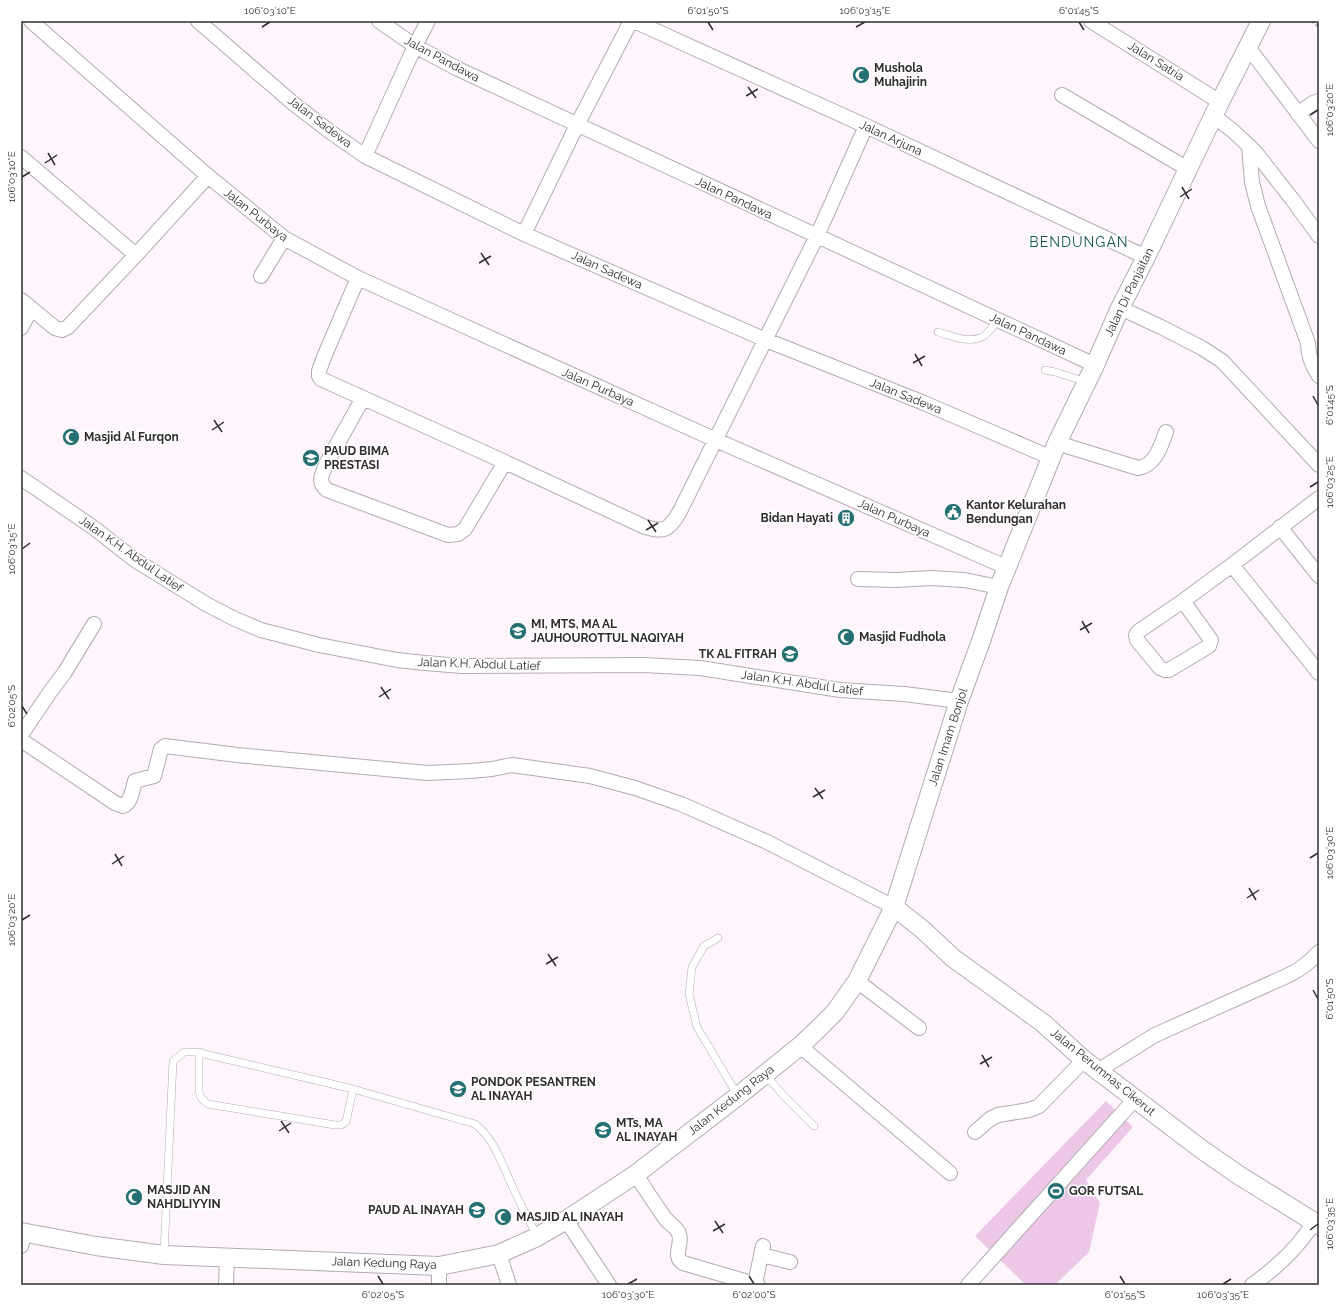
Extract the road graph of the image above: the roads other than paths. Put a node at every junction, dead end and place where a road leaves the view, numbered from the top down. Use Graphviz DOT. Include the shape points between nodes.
graph roads {
  1 [pos="31,21"];
  2 [pos="198,21"];
  3 [pos="379,21"];
  4 [pos="428,21"];
  5 [pos="631,21"];
  6 [pos="634,21"];
  7 [pos="1091,21"];
  8 [pos="1261,21"];
  9 [pos="415,46"];
  10 [pos="1248,47"];
  11 [pos="1062,95"];
  12 [pos="1319,101"];
  13 [pos="1217,109"];
  14 [pos="1298,114"];
  15 [pos="577,125"];
  16 [pos="866,126"];
  17 [pos="1318,140"];
  18 [pos="1249,146"];
  19 [pos="365,156"];
  20 [pos="21,157"];
  21 [pos="1188,169"];
  22 [pos="208,176"];
  23 [pos="524,234"];
  24 [pos="817,236"];
  25 [pos="1319,236"];
  26 [pos="284,238"];
  27 [pos="136,255"];
  28 [pos="1146,257"];
  29 [pos="262,276"];
  30 [pos="358,278"];
  31 [pos="26,304"];
  32 [pos="1120,308"];
  33 [pos="998,320"];
  34 [pos="21,328"];
  35 [pos="938,332"];
  36 [pos="766,340"];
  37 [pos="1095,365"];
  38 [pos="1045,370"];
  39 [pos="1319,376"];
  40 [pos="1087,382"];
  41 [pos="363,398"];
  42 [pos="1166,432"];
  43 [pos="716,440"];
  44 [pos="1055,451"];
  45 [pos="506,462"];
  46 [pos="1319,465"];
  47 [pos="21,478"];
  48 [pos="1319,498"];
  49 [pos="1280,527"];
  50 [pos="1232,565"];
  51 [pos="1006,567"];
  52 [pos="1319,576"];
  53 [pos="858,579"];
  54 [pos="999,587"];
  55 [pos="1183,601"];
  56 [pos="94,624"];
  57 [pos="1319,673"];
  58 [pos="959,701"];
  59 [pos="21,735"];
  60 [pos="21,740"];
  61 [pos="894,908"];
  62 [pos="718,938"];
  63 [pos="1319,952"];
  64 [pos="857,981"];
  65 [pos="919,1028"];
  66 [pos="800,1046"];
  67 [pos="199,1052"];
  68 [pos="1084,1060"];
  69 [pos="1099,1070"];
  70 [pos="765,1074"];
  71 [pos="353,1089"];
  72 [pos="738,1096"];
  73 [pos="1135,1099"];
  74 [pos="814,1126"];
  75 [pos="975,1132"];
  76 [pos="950,1173"];
  77 [pos="636,1174"];
  78 [pos="1315,1219"];
  79 [pos="566,1220"];
  80 [pos="22,1237"];
  81 [pos="537,1237"];
  82 [pos="499,1254"];
  83 [pos="164,1255"];
  84 [pos="227,1257"];
  85 [pos="790,1262"];
  86 [pos="439,1266"];
  87 [pos="757,1284"];
  88 [pos="226,1285"];
  89 [pos="439,1285"];
  90 [pos="509,1285"];
  91 [pos="609,1285"];
  92 [pos="968,1285"];
  93 [pos="1252,1285"];
  1 -- 22 [label="street, Jalan Purbaya"];
  2 -- 19 [label="street, Jalan Sadewa" via="294,104"];
  3 -- 9 [label="street, Jalan Pandawa"];
  4 -- 9 [label="street"];
  5 -- 15 [label="street"];
  6 -- 16 [label="street, Jalan Arjuna"];
  7 -- 13 [label="street, Jalan Satria"];
  8 -- 10 [label="street, Jalan Di Panjaitan"];
  9 -- 15 [label="street, Jalan Pandawa"];
  9 -- 19 [label="street"];
  10 -- 13 [label="street, Jalan Di Panjaitan"];
  10 -- 14 [label="street"];
  11 -- 21 [label="street"];
  12 -- 14 [label="street"];
  13 -- 18 [label="street, Jalan Satria" via="1233,131"];
  13 -- 21 [label="street, Jalan Di Panjaitan"];
  14 -- 17 [label="street"];
  15 -- 23 [label="street"];
  15 -- 24 [label="street, Jalan Pandawa"];
  16 -- 24 [label="street"];
  16 -- 28 [label="street, Jalan Arjuna"];
  18 -- 25 [label="street, Jalan Satria"];
  18 -- 39 [label="street" via="1252,182 1258,206 1308,344 1311,363"];
  19 -- 23 [label="street, Jalan Sadewa"];
  20 -- 27 [label="street"];
  21 -- 28 [label="street, Jalan Di Panjaitan"];
  22 -- 26 [label="street, Jalan Purbaya"];
  22 -- 27 [label="street"];
  23 -- 36 [label="street, Jalan Sadewa"];
  24 -- 33 [label="street, Jalan Pandawa"];
  24 -- 36 [label="street"];
  26 -- 29 [label="street"];
  26 -- 30 [label="street, Jalan Purbaya"];
  27 -- 31 [label="street" via="68,327 62,330 55,328"];
  28 -- 32 [label="street, Jalan Di Panjaitan"];
  30 -- 41 [label="street" via="319,376"];
  30 -- 43 [label="street, Jalan Purbaya"];
  31 -- 34 [label="street"];
  32 -- 37 [label="street, Jalan Di Panjaitan"];
  32 -- 46 [label="street" via="1202,348 1222,361"];
  33 -- 35 [label="lane" via="986,334 971,341"];
  33 -- 37 [label="street, Jalan Pandawa"];
  36 -- 43 [label="street"];
  36 -- 44 [label="street, Jalan Sadewa" via="924,403"];
  37 -- 40 [label="street, Jalan Di Panjaitan"];
  38 -- 40 [label="lane"];
  40 -- 44 [label="street, Jalan Di Panjaitan"];
  41 -- 45 [label="street"];
  41 -- 45 [label="street" via="322,476 321,482 328,490 453,535 465,529"];
  42 -- 44 [label="street, Jalan Sadewa" via="1156,456 1148,466 1138,468"];
  43 -- 45 [label="street" via="672,524 665,529 657,530 645,527"];
  43 -- 51 [label="street, Jalan Purbaya"];
  44 -- 51 [label="street, Jalan Di Panjaitan"];
  47 -- 58 [label="street, Jalan K.H. Abdul Latief" via="94,528 135,560 206,604 261,630 319,645 397,660 455,665 644,665 700,668 840,690"];
  48 -- 49 [label="street"];
  49 -- 50 [label="street"];
  49 -- 52 [label="street"];
  50 -- 55 [label="street"];
  50 -- 57 [label="street"];
  51 -- 54 [label="street, Jalan Imam Bonjol"];
  53 -- 54 [label="street" via="931,578 964,580"];
  54 -- 58 [label="street, Jalan Imam Bonjol"];
  55 -- 55 [label="street" via="1136,635 1137,640 1160,668 1165,670 1170,670 1209,646 1211,640"];
  56 -- 59 [label="street" via="65,672"];
  58 -- 61 [label="street, Jalan Imam Bonjol"];
  60 -- 61 [label="street" via="123,806 130,800 135,781 154,776 161,749 165,746 428,773 478,771 512,765 590,776 681,804 767,842"];
  61 -- 64 [label="street, Jalan Kedung Raya"];
  61 -- 68 [label="street, Jalan Perumnas Cikerut" via="922,929 953,958 1043,1023"];
  62 -- 72 [label="lane" via="704,946 692,967 689,994 697,1027"];
  63 -- 69 [label="street" via="1313,960 1290,975 1172,1026"];
  64 -- 65 [label="street"];
  64 -- 66 [label="street, Jalan Kedung Raya" via="835,1012"];
  66 -- 70 [label="street, Jalan Kedung Raya"];
  66 -- 76 [label="street"];
  67 -- 71 [label="lane"];
  67 -- 71 [label="lane" via="199,1090 201,1098 208,1104 335,1125 346,1122"];
  67 -- 83 [label="lane" via="184,1052 173,1061"];
  68 -- 69 [label="street, Jalan Perumnas Cikerut"];
  68 -- 75 [label="street" via="1039,1106 998,1115"];
  69 -- 73 [label="street, Jalan Perumnas Cikerut"];
  70 -- 72 [label="street, Jalan Kedung Raya"];
  70 -- 74 [label="lane"];
  71 -- 81 [label="lane" via="467,1122 479,1128 495,1146"];
  72 -- 77 [label="street, Jalan Kedung Raya"];
  73 -- 78 [label="street, Jalan Perumnas Cikerut" via="1240,1176"];
  73 -- 92 [label="street"];
  77 -- 79 [label="street, Jalan Kedung Raya"];
  77 -- 87 [label="street" via="664,1217 679,1232 677,1256 680,1261"];
  78 -- 93 [label="street" via="1296,1246"];
  79 -- 81 [label="street, Jalan Kedung Raya"];
  79 -- 91 [label="street"];
  80 -- 83 [label="street, Jalan Kedung Raya"];
  81 -- 82 [label="street, Jalan Kedung Raya"];
  82 -- 86 [label="street, Jalan Kedung Raya"];
  82 -- 90 [label="street"];
  83 -- 84 [label="street, Jalan Kedung Raya"];
  84 -- 86 [label="street, Jalan Kedung Raya"];
  84 -- 88 [label="street"];
  85 -- 87 [label="street" via="762,1250"];
  86 -- 89 [label="street"];
}
